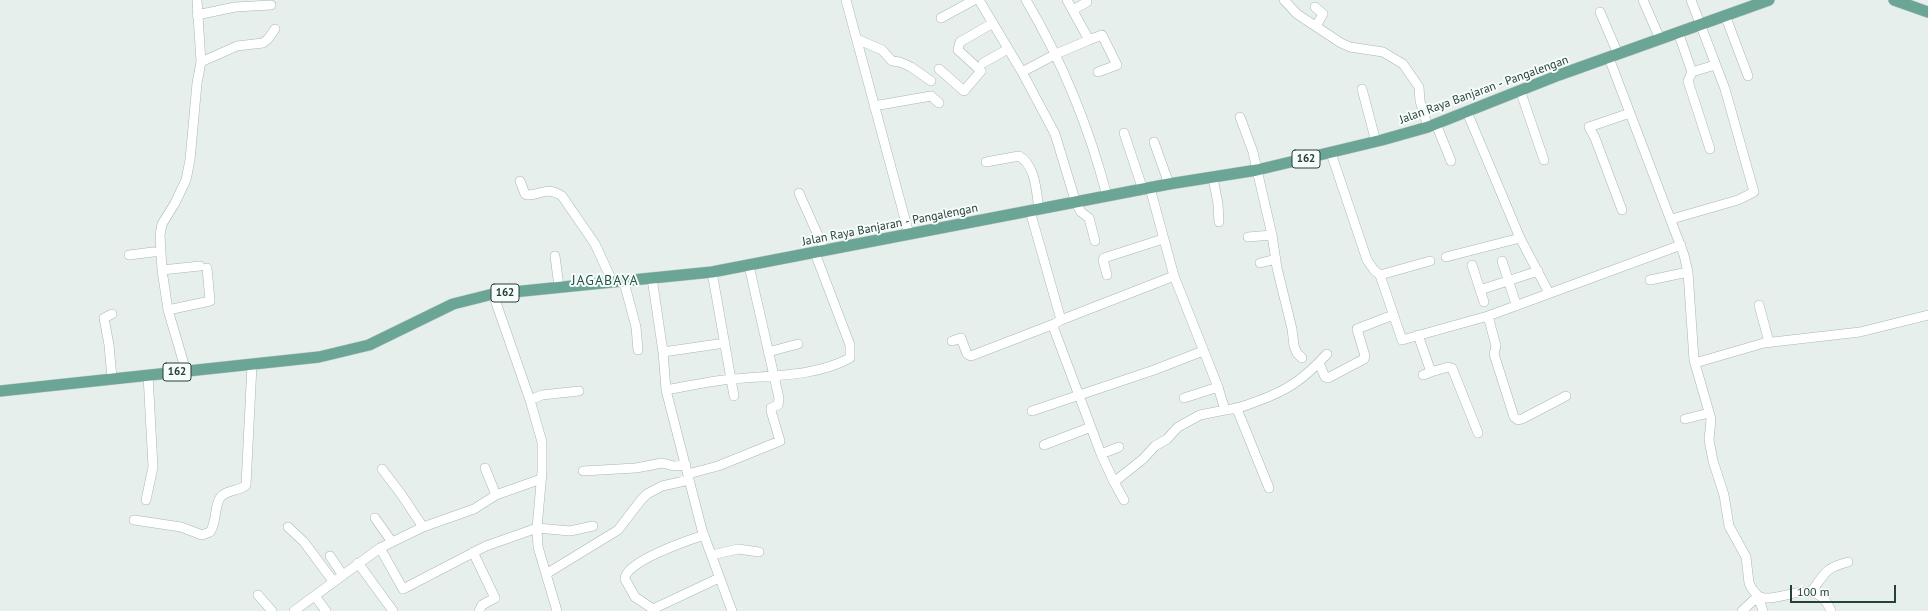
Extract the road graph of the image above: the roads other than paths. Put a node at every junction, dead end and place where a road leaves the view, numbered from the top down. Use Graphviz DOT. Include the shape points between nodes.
graph roads {
  1 [pos="197,0"];
  2 [pos="846,0"];
  3 [pos="974,0"];
  4 [pos="979,0"];
  5 [pos="1026,0"];
  6 [pos="1067,0"];
  7 [pos="1284,0"];
  8 [pos="1644,0"];
  9 [pos="1691,0"];
  10 [pos="1767,0"];
  11 [pos="1087,2"];
  12 [pos="1903,2"];
  13 [pos="270,5"];
  14 [pos="1315,7"];
  15 [pos="1073,10"];
  16 [pos="1600,12"];
  17 [pos="1928,12"];
  18 [pos="197,15"];
  19 [pos="1725,15"];
  20 [pos="942,18"];
  21 [pos="993,23"];
  22 [pos="1700,25"];
  23 [pos="1316,26"];
  24 [pos="275,29"];
  25 [pos="1678,32"];
  26 [pos="1660,39"];
  27 [pos="859,40"];
  28 [pos="1089,40"];
  29 [pos="1008,49"];
  30 [pos="1056,54"];
  31 [pos="1613,56"];
  32 [pos="201,62"];
  33 [pos="983,63"];
  34 [pos="1715,65"];
  35 [pos="939,70"];
  36 [pos="1022,72"];
  37 [pos="1098,72"];
  38 [pos="1692,72"];
  39 [pos="1748,76"];
  40 [pos="931,81"];
  41 [pos="1362,89"];
  42 [pos="1520,90"];
  43 [pos="939,103"];
  44 [pos="874,106"];
  45 [pos="1467,112"];
  46 [pos="1630,113"];
  47 [pos="1240,117"];
  48 [pos="1432,125"];
  49 [pos="1124,133"];
  50 [pos="1154,142"];
  51 [pos="1376,142"];
  52 [pos="1710,149"];
  53 [pos="1331,153"];
  54 [pos="1544,160"];
  55 [pos="1450,161"];
  56 [pos="986,162"];
  57 [pos="1257,170"];
  58 [pos="1212,178"];
  59 [pos="520,181"];
  60 [pos="1169,184"];
  61 [pos="1146,189"];
  62 [pos="798,193"];
  63 [pos="1107,196"];
  64 [pos="1076,203"];
  65 [pos="1034,210"];
  66 [pos="1622,210"];
  67 [pos="1672,219"];
  68 [pos="1219,222"];
  69 [pos="909,234"];
  70 [pos="1272,235"];
  71 [pos="1248,237"];
  72 [pos="1520,238"];
  73 [pos="1163,239"];
  74 [pos="1096,241"];
  75 [pos="1681,245"];
  76 [pos="161,251"];
  77 [pos="820,252"];
  78 [pos="129,255"];
  79 [pos="555,256"];
  80 [pos="1446,257"];
  81 [pos="1276,259"];
  82 [pos="1430,261"];
  83 [pos="1502,261"];
  84 [pos="1260,263"];
  85 [pos="1472,265"];
  86 [pos="749,266"];
  87 [pos="162,270"];
  88 [pos="1538,271"];
  89 [pos="712,272"];
  90 [pos="1688,272"];
  91 [pos="1107,275"];
  92 [pos="1380,275"];
  93 [pos="1174,276"];
  94 [pos="652,278"];
  95 [pos="1650,280"];
  96 [pos="1508,281"];
  97 [pos="619,283"];
  98 [pos="559,287"];
  99 [pos="1480,290"];
  100 [pos="1549,293"];
  101 [pos="493,294"];
  102 [pos="1515,301"];
  103 [pos="1484,302"];
  104 [pos="1759,305"];
  105 [pos="168,310"];
  106 [pos="112,314"];
  107 [pos="1393,315"];
  108 [pos="1928,315"];
  109 [pos="1488,316"];
  110 [pos="1058,322"];
  111 [pos="1418,335"];
  112 [pos="952,341"];
  113 [pos="1769,342"];
  114 [pos="725,343"];
  115 [pos="798,344"];
  116 [pos="638,350"];
  117 [pos="1203,351"];
  118 [pos="663,352"];
  119 [pos="768,352"];
  120 [pos="1327,354"];
  121 [pos="1302,358"];
  122 [pos="1319,362"];
  123 [pos="1695,363"];
  124 [pos="252,365"];
  125 [pos="186,371"];
  126 [pos="148,375"];
  127 [pos="772,375"];
  128 [pos="112,378"];
  129 [pos="732,379"];
  130 [pos="1218,387"];
  131 [pos="666,390"];
  132 [pos="0,391"];
  133 [pos="579,391"];
  134 [pos="1079,395"];
  135 [pos="734,396"];
  136 [pos="1566,396"];
  137 [pos="1184,398"];
  138 [pos="530,400"];
  139 [pos="1237,409"];
  140 [pos="1225,410"];
  141 [pos="1032,411"];
  142 [pos="1709,413"];
  143 [pos="1685,419"];
  144 [pos="1091,427"];
  145 [pos="1478,433"];
  146 [pos="1044,445"];
  147 [pos="1119,447"];
  148 [pos="1101,454"];
  149 [pos="686,465"];
  150 [pos="485,468"];
  151 [pos="382,469"];
  152 [pos="583,470"];
  153 [pos="689,477"];
  154 [pos="541,480"];
  155 [pos="1114,482"];
  156 [pos="1269,488"];
  157 [pos="496,495"];
  158 [pos="146,500"];
  159 [pos="1124,500"];
  160 [pos="375,518"];
  161 [pos="134,520"];
  162 [pos="593,526"];
  163 [pos="423,527"];
  164 [pos="288,528"];
  165 [pos="537,528"];
  166 [pos="704,535"];
  167 [pos="392,542"];
  168 [pos="380,548"];
  169 [pos="473,552"];
  170 [pos="759,552"];
  171 [pos="712,555"];
  172 [pos="330,556"];
  173 [pos="1848,562"];
  174 [pos="358,563"];
  175 [pos="342,574"];
  176 [pos="546,574"];
  177 [pos="719,578"];
  178 [pos="333,581"];
  179 [pos="1812,591"];
  180 [pos="258,595"];
  181 [pos="314,596"];
  182 [pos="1758,596"];
  183 [pos="297,610"];
  184 [pos="656,610"];
  185 [pos="729,610"];
  186 [pos="272,611"];
  187 [pos="326,611"];
  188 [pos="393,611"];
  189 [pos="479,611"];
  190 [pos="557,611"];
  191 [pos="1742,611"];
  192 [pos="1763,611"];
  193 [pos="1831,611"];
  1 -- 18 [label="street"];
  2 -- 27 [label="street"];
  3 -- 20 [label="street"];
  4 -- 21 [label="street"];
  5 -- 30 [label="street"];
  6 -- 15 [label="street"];
  7 -- 23 [label="street" via="1297,14"];
  8 -- 26 [label="street"];
  9 -- 22 [label="street"];
  10 -- 19 [label="main road, Jalan Raya Banjaran - Pangalengan / 162"];
  11 -- 15 [label="street"];
  12 -- 17 [label="main road"];
  13 -- 18 [label="street" via="235,7"];
  14 -- 23 [label="street" via="1323,14"];
  15 -- 28 [label="street"];
  16 -- 31 [label="street"];
  18 -- 32 [label="street"];
  19 -- 22 [label="main road, Jalan Raya Banjaran - Pangalengan / 162"];
  19 -- 39 [label="street"];
  21 -- 29 [label="street"];
  21 -- 35 [label="street" via="960,42 958,50 981,71 964,91"];
  22 -- 25 [label="main road, Jalan Raya Banjaran - Pangalengan / 162"];
  22 -- 34 [label="street"];
  23 -- 48 [label="street" via="1350,48 1384,52 1403,64 1419,87 1420,101"];
  24 -- 32 [label="street" via="263,43 237,46"];
  25 -- 26 [label="main road, Jalan Raya Banjaran - Pangalengan / 162"];
  25 -- 38 [label="street"];
  26 -- 31 [label="main road, Jalan Raya Banjaran - Pangalengan / 162"];
  27 -- 40 [label="street" via="882,50 892,61 911,67"];
  27 -- 44 [label="street"];
  28 -- 30 [label="street"];
  28 -- 37 [label="street" via="1102,35 1117,65"];
  29 -- 33 [label="street"];
  29 -- 36 [label="street"];
  30 -- 36 [label="street"];
  30 -- 63 [label="street" via="1085,124"];
  31 -- 42 [label="main road, Jalan Raya Banjaran - Pangalengan / 162"];
  31 -- 46 [label="street"];
  32 -- 76 [label="street" via="190,160 181,192 162,224"];
  34 -- 38 [label="street"];
  34 -- 67 [label="street" via="1725,89 1754,192 1738,200"];
  36 -- 64 [label="street" via="1055,134"];
  38 -- 52 [label="street" via="1688,80"];
  41 -- 51 [label="street"];
  42 -- 45 [label="main road, Jalan Raya Banjaran - Pangalengan / 162"];
  42 -- 54 [label="street"];
  43 -- 44 [label="street" via="931,96"];
  44 -- 69 [label="street"];
  45 -- 48 [label="main road, Jalan Raya Banjaran - Pangalengan / 162"];
  45 -- 72 [label="street"];
  46 -- 66 [label="street" via="1586,123 1595,138"];
  46 -- 67 [label="street"];
  47 -- 57 [label="street"];
  48 -- 51 [label="main road, Jalan Raya Banjaran - Pangalengan / 162"];
  48 -- 55 [label="street"];
  49 -- 61 [label="street"];
  50 -- 60 [label="street"];
  51 -- 53 [label="main road, Jalan Raya Banjaran - Pangalengan / 162"];
  53 -- 57 [label="main road, Jalan Raya Banjaran - Pangalengan / 162"];
  53 -- 92 [label="street" via="1367,260"];
  56 -- 65 [label="street" via="1019,156 1024,159 1032,172"];
  57 -- 58 [label="main road, Jalan Raya Banjaran - Pangalengan / 162"];
  57 -- 70 [label="street"];
  58 -- 60 [label="main road, Jalan Raya Banjaran - Pangalengan / 162"];
  58 -- 68 [label="street"];
  59 -- 97 [label="street" via="527,195 545,190 562,196"];
  60 -- 61 [label="main road, Jalan Raya Banjaran - Pangalengan / 162"];
  61 -- 63 [label="main road, Jalan Raya Banjaran - Pangalengan / 162"];
  61 -- 73 [label="street"];
  62 -- 77 [label="street"];
  63 -- 64 [label="main road, Jalan Raya Banjaran - Pangalengan / 162"];
  64 -- 65 [label="main road, Jalan Raya Banjaran - Pangalengan / 162"];
  64 -- 74 [label="street" via="1081,212 1089,218"];
  65 -- 69 [label="main road, Jalan Raya Banjaran - Pangalengan / 162"];
  65 -- 110 [label="street"];
  67 -- 75 [label="street"];
  69 -- 77 [label="main road, Jalan Raya Banjaran - Pangalengan / 162"];
  70 -- 71 [label="street"];
  70 -- 81 [label="street"];
  72 -- 80 [label="street"];
  72 -- 88 [label="street"];
  73 -- 91 [label="street" via="1104,258"];
  73 -- 93 [label="street"];
  75 -- 90 [label="street"];
  75 -- 100 [label="street"];
  76 -- 78 [label="street"];
  76 -- 87 [label="street"];
  77 -- 86 [label="main road, Jalan Raya Banjaran - Pangalengan"];
  77 -- 127 [label="street" via="850,345 850,358 835,366 813,371"];
  79 -- 98 [label="street"];
  81 -- 84 [label="street"];
  81 -- 121 [label="street" via="1294,346"];
  82 -- 92 [label="street"];
  83 -- 96 [label="street"];
  85 -- 99 [label="street"];
  86 -- 89 [label="main road, Jalan Raya Banjaran - Pangalengan"];
  86 -- 119 [label="street"];
  87 -- 105 [label="street"];
  87 -- 105 [label="street" via="203,267 210,301"];
  88 -- 96 [label="street"];
  88 -- 100 [label="street"];
  89 -- 94 [label="main road, Jalan Raya Banjaran - Pangalengan"];
  89 -- 114 [label="street"];
  90 -- 95 [label="street"];
  90 -- 123 [label="street"];
  92 -- 107 [label="street"];
  93 -- 110 [label="street"];
  93 -- 117 [label="street"];
  94 -- 97 [label="main road, Jalan Raya Banjaran - Pangalengan / 162"];
  94 -- 118 [label="street"];
  96 -- 99 [label="street"];
  96 -- 102 [label="street"];
  97 -- 98 [label="main road, Jalan Raya Banjaran - Pangalengan / 162"];
  97 -- 116 [label="street" via="636,327"];
  98 -- 101 [label="main road, Jalan Raya Banjaran - Pangalengan / 162"];
  99 -- 103 [label="street"];
  100 -- 109 [label="street"];
  101 -- 124 [label="main road, Jalan Raya Banjaran - Pangalengan / 162" via="454,304 369,345 353,350"];
  101 -- 138 [label="street"];
  104 -- 113 [label="street"];
  105 -- 125 [label="street"];
  106 -- 128 [label="street" via="104,318"];
  107 -- 111 [label="street" via="1402,340"];
  107 -- 122 [label="street" via="1357,329 1364,359 1328,378 1325,377"];
  108 -- 113 [label="street" via="1860,332"];
  109 -- 111 [label="street"];
  109 -- 136 [label="street" via="1496,346 1494,354 1514,417 1522,420"];
  110 -- 112 [label="street" via="970,356 961,338"];
  110 -- 134 [label="street" via="1054,329"];
  111 -- 145 [label="street" via="1427,373 1452,368"];
  113 -- 123 [label="street"];
  114 -- 118 [label="street"];
  114 -- 129 [label="street"];
  115 -- 119 [label="street"];
  117 -- 130 [label="street"];
  117 -- 134 [label="street"];
  118 -- 131 [label="street"];
  119 -- 127 [label="street"];
  120 -- 122 [label="street"];
  122 -- 139 [label="street" via="1309,373 1278,394"];
  123 -- 142 [label="street"];
  124 -- 125 [label="main road, Jalan Raya Banjaran - Pangalengan / 162"];
  124 -- 161 [label="street" via="246,485 221,497 210,532 202,535 181,527"];
  125 -- 126 [label="main road, Jalan Raya Banjaran - Pangalengan / 162"];
  126 -- 128 [label="main road, Jalan Raya Banjaran - Pangalengan / 162"];
  126 -- 158 [label="street" via="153,467"];
  127 -- 129 [label="street"];
  127 -- 153 [label="street" via="779,402 770,411 780,442"];
  128 -- 132 [label="main road, Jalan Raya Banjaran - Pangalengan / 162"];
  129 -- 131 [label="street"];
  129 -- 135 [label="street"];
  130 -- 137 [label="street"];
  130 -- 140 [label="street"];
  131 -- 149 [label="street"];
  133 -- 138 [label="street" via="542,395"];
  134 -- 141 [label="street"];
  134 -- 144 [label="street"];
  138 -- 154 [label="street" via="542,442"];
  139 -- 140 [label="street"];
  139 -- 156 [label="street"];
  140 -- 155 [label="street" via="1200,415 1178,427"];
  142 -- 143 [label="street"];
  142 -- 182 [label="street" via="1712,461 1724,495 1729,526 1744,551 1752,590"];
  144 -- 146 [label="street"];
  144 -- 148 [label="street"];
  147 -- 148 [label="street"];
  148 -- 155 [label="street"];
  149 -- 152 [label="street" via="662,463 636,468"];
  149 -- 153 [label="street"];
  150 -- 157 [label="street"];
  151 -- 163 [label="street"];
  153 -- 166 [label="street"];
  153 -- 176 [label="street" via="647,494 618,530"];
  154 -- 157 [label="street"];
  154 -- 165 [label="street"];
  155 -- 159 [label="street"];
  157 -- 163 [label="street" via="474,509"];
  160 -- 167 [label="street"];
  162 -- 165 [label="street" via="568,532"];
  163 -- 167 [label="street"];
  164 -- 178 [label="street" via="304,542"];
  165 -- 169 [label="street"];
  165 -- 176 [label="street" via="538,547"];
  166 -- 171 [label="street"];
  166 -- 184 [label="street" via="667,548 626,573 625,579 635,597"];
  167 -- 168 [label="street"];
  168 -- 169 [label="street" via="403,589"];
  168 -- 174 [label="street"];
  169 -- 189 [label="street" via="495,598 482,605"];
  170 -- 171 [label="street" via="738,549"];
  171 -- 177 [label="street"];
  172 -- 175 [label="street"];
  173 -- 179 [label="street" via="1826,571"];
  174 -- 175 [label="street"];
  174 -- 188 [label="street"];
  175 -- 178 [label="street"];
  176 -- 190 [label="street"];
  177 -- 184 [label="street"];
  177 -- 185 [label="street"];
  178 -- 181 [label="street"];
  179 -- 182 [label="street" via="1771,598"];
  179 -- 193 [label="street" via="1824,598"];
  180 -- 186 [label="street"];
  181 -- 183 [label="street"];
  181 -- 187 [label="street"];
  182 -- 191 [label="street"];
  182 -- 192 [label="street"];
}
